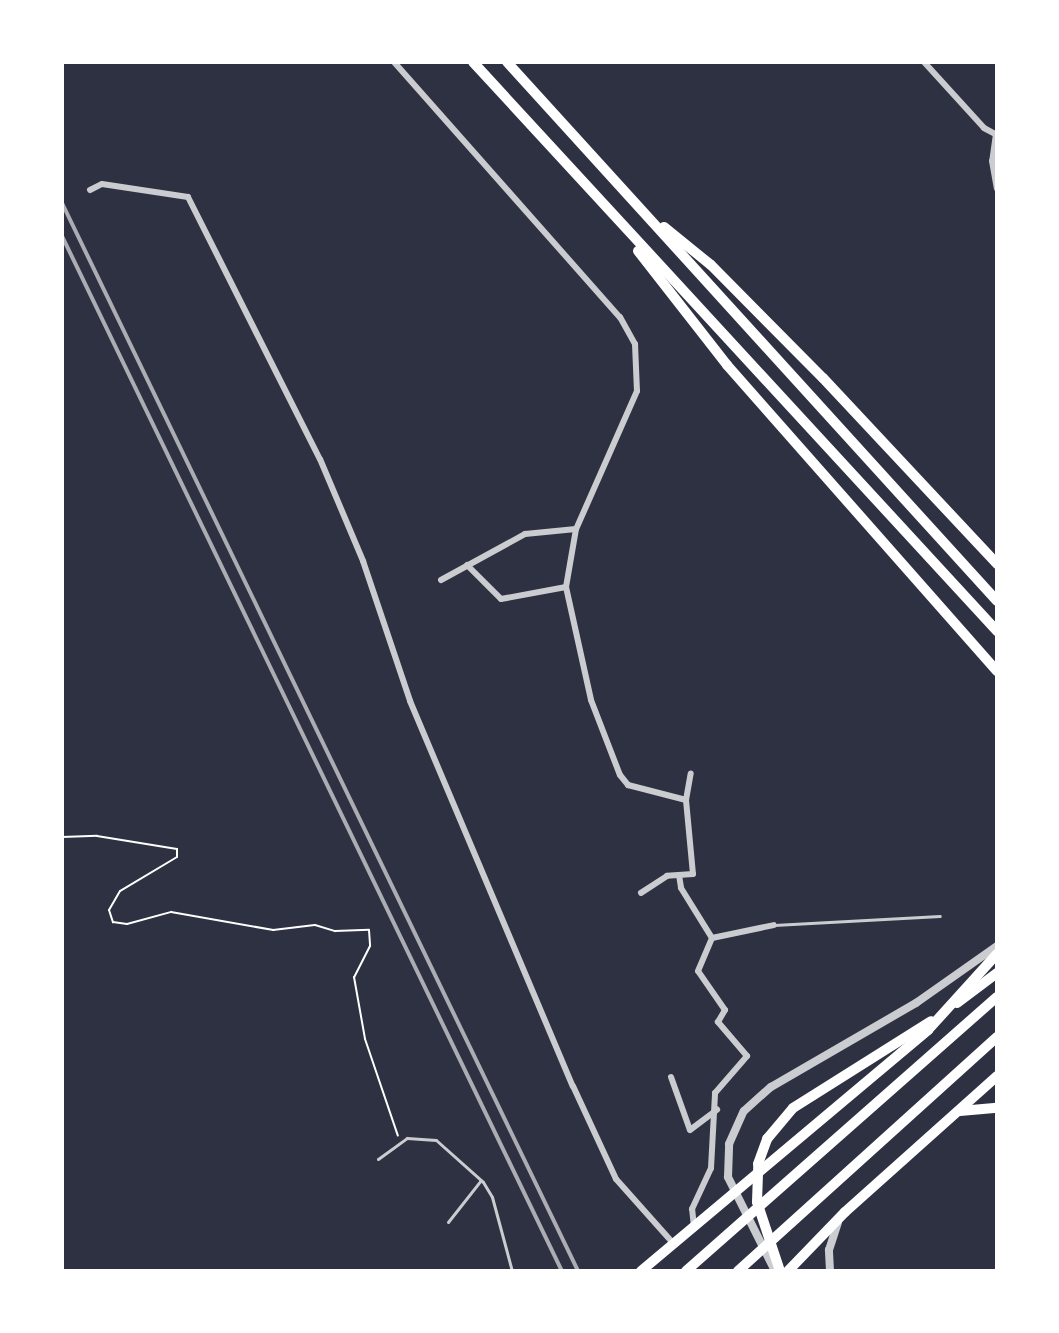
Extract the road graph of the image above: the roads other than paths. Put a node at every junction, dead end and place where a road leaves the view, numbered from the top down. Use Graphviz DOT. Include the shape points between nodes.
graph roads {
  1 [pos="394,62"];
  2 [pos="473,62"];
  3 [pos="507,62"];
  4 [pos="924,62"];
  5 [pos="997,134"];
  6 [pos="997,189"];
  7 [pos="90,190"];
  8 [pos="639,208"];
  9 [pos="619,223"];
  10 [pos="576,529"];
  11 [pos="997,564"];
  12 [pos="467,565"];
  13 [pos="441,580"];
  14 [pos="566,587"];
  15 [pos="997,601"];
  16 [pos="997,631"];
  17 [pos="997,671"];
  18 [pos="691,773"];
  19 [pos="686,800"];
  20 [pos="679,875"];
  21 [pos="641,893"];
  22 [pos="940,916"];
  23 [pos="774,925"];
  24 [pos="712,938"];
  25 [pos="997,946"];
  26 [pos="997,954"];
  27 [pos="997,973"];
  28 [pos="997,997"];
  29 [pos="997,1037"];
  30 [pos="997,1076"];
  31 [pos="671,1077"];
  32 [pos="997,1108"];
  33 [pos="717,1110"];
  34 [pos="954,1113"];
  35 [pos="378,1159"];
  36 [pos="481,1180"];
  37 [pos="845,1212"];
  38 [pos="448,1222"];
  39 [pos="694,1227"];
  40 [pos="674,1244"];
  41 [pos="512,1271"];
  42 [pos="641,1271"];
  43 [pos="686,1271"];
  44 [pos="738,1271"];
  45 [pos="777,1271"];
  46 [pos="788,1271"];
  47 [pos="830,1271"];
  1 -- 10 [label="street" via="620,317 635,344 637,391"];
  2 -- 9 [label="main road"];
  3 -- 8 [label="main road"];
  4 -- 5 [label="street" via="984,128"];
  5 -- 6 [label="street" via="992,161"];
  7 -- 40 [label="street" via="102,184 188,197 320,459 363,561 410,701 585,1113 616,1179"];
  8 -- 11 [label="main road" via="711,265"];
  8 -- 15 [label="main road"];
  9 -- 16 [label="main road"];
  9 -- 17 [label="main road" via="665,291 727,365"];
  10 -- 12 [label="street" via="525,534"];
  10 -- 14 [label="street"];
  12 -- 13 [label="street"];
  12 -- 14 [label="street" via="501,599"];
  14 -- 19 [label="street" via="591,700 620,775 628,785"];
  18 -- 19 [label="street"];
  19 -- 20 [label="street" via="693,874"];
  20 -- 21 [label="street" via="667,876"];
  20 -- 24 [label="street" via="681,888"];
  22 -- 23 [label="lane"];
  23 -- 24 [label="street"];
  24 -- 33 [label="street" via="698,971 725,1010 718,1022 747,1056 715,1093"];
  25 -- 45 [label="street" via="856,1040 761,1094 732,1132 727,1166 731,1188"];
  26 -- 39 [label="main road" via="928,1030"];
  27 -- 45 [label="main road" via="793,1108 774,1128 762,1152 756,1190"];
  28 -- 43 [label="main road"];
  29 -- 44 [label="main road"];
  30 -- 34 [label="main road"];
  31 -- 33 [label="street" via="690,1130"];
  32 -- 34 [label="main road" via="978,1106"];
  33 -- 39 [label="street" via="711,1168 692,1209"];
  34 -- 37 [label="main road"];
  35 -- 36 [label="lane" via="415,1135 436,1140"];
  36 -- 38 [label="lane"];
  36 -- 41 [label="lane" via="492,1197"];
  37 -- 46 [label="main road"];
  37 -- 47 [label="street" via="831,1239"];
  39 -- 40 [label="main road"];
  40 -- 42 [label="main road"];
}
